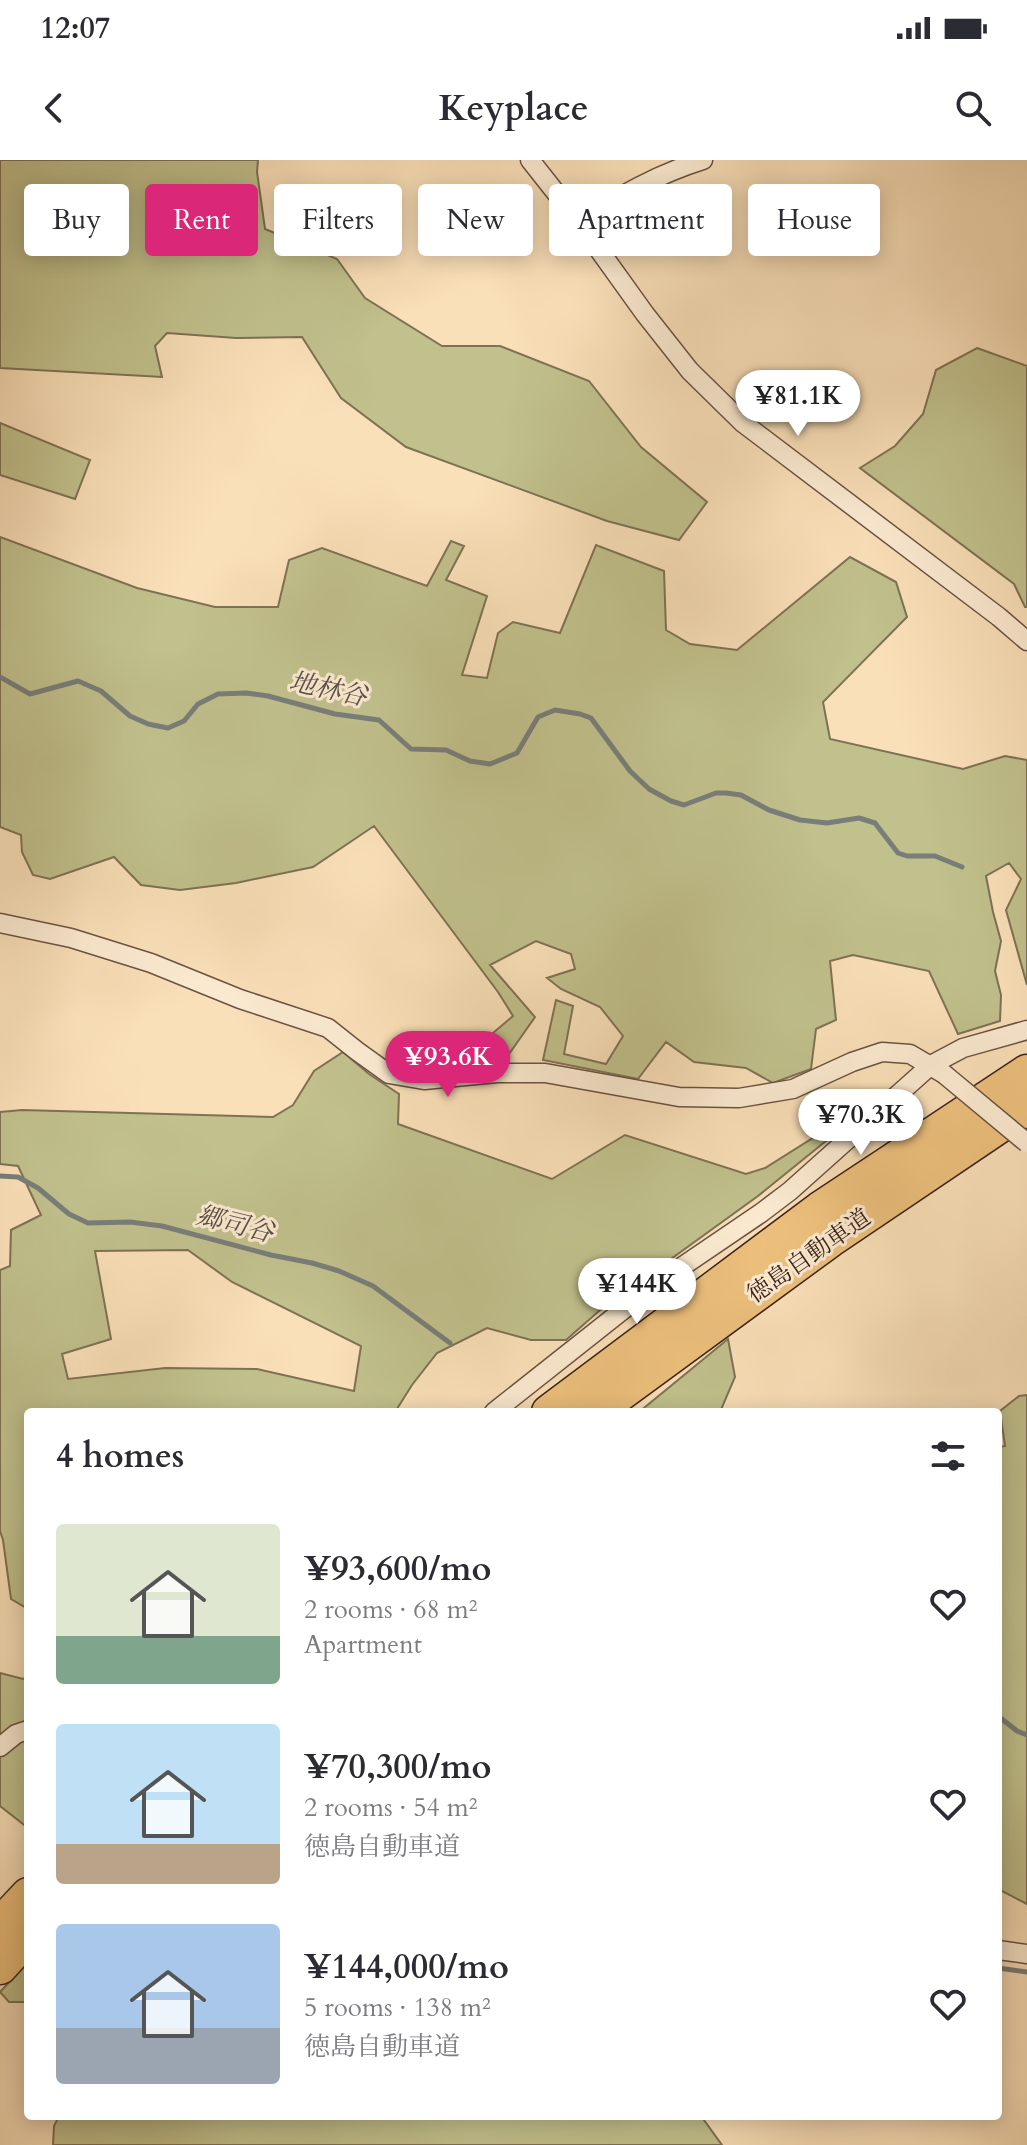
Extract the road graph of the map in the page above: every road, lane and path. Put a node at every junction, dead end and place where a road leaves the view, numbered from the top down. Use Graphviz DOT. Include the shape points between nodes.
graph roads {
  1 [pos="530,160"];
  2 [pos="703,160"];
  3 [pos="549,184"];
  4 [pos="644,184"];
  5 [pos="603,256"];
  6 [pos="1027,641"];
  7 [pos="0,923"];
  8 [pos="1027,1030"];
  9 [pos="938,1070"];
  10 [pos="1027,1072"];
  11 [pos="1027,1107"];
  12 [pos="1027,1143"];
  13 [pos="499,1408"];
  14 [pos="554,1408"];
  15 [pos="600,1408"];
  16 [pos="24,1731"];
  17 [pos="0,1747"];
  18 [pos="24,1899"];
  19 [pos="0,1925"];
  20 [pos="24,1940"];
  21 [pos="1002,1951"];
  22 [pos="1027,1954"];
  23 [pos="0,1967"];
  1 -- 3 [label="street"];
  2 -- 4 [label="street"];
  5 -- 6 [label="street" via="690,371 743,423"];
  7 -- 9 [label="street" via="151,963 328,1028 389,1074 424,1080 545,1073 679,1097 739,1098 793,1089 882,1052 910,1054"];
  8 -- 9 [label="street" via="963,1048"];
  9 -- 12 [label="street, bridge"];
  9 -- 13 [label="street" via="790,1191 652,1287"];
  10 -- 14 [label="highway, 徳島自動車道" via="820,1209"];
  11 -- 15 [label="highway, 徳島自動車道" via="830,1240"];
  16 -- 17 [label="street"];
  18 -- 19 [label="highway"];
  20 -- 23 [label="highway"];
  21 -- 22 [label="street"];
}
